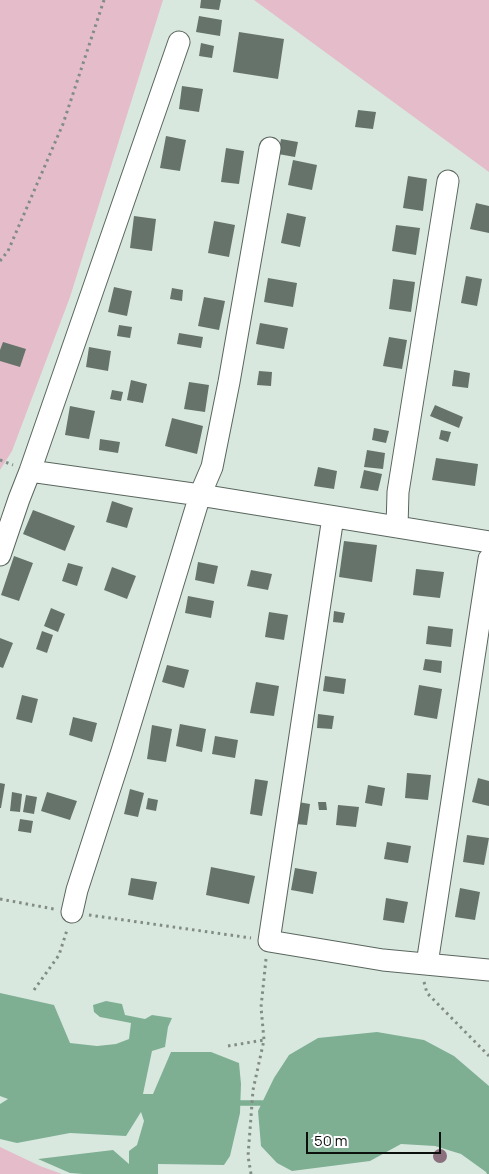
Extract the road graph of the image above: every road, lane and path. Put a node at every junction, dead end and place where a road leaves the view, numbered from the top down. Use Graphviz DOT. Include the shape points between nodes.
graph roads {
  1 [pos="104,0"];
  2 [pos="178,42"];
  3 [pos="270,148"];
  4 [pos="448,181"];
  5 [pos="0,261"];
  6 [pos="30,471"];
  7 [pos="200,495"];
  8 [pos="333,517"];
  9 [pos="398,527"];
  10 [pos="489,542"];
  11 [pos="0,555"];
  12 [pos="489,559"];
  13 [pos="0,899"];
  14 [pos="72,912"];
  15 [pos="268,941"];
  16 [pos="427,964"];
  17 [pos="489,970"];
  18 [pos="34,990"];
  19 [pos="264,1040"];
  20 [pos="228,1046"];
  21 [pos="489,1056"];
  22 [pos="251,1174"];
  1 -- 5 [label="path" via="64,124 8,251"];
  2 -- 6 [label="street"];
  3 -- 7 [label="street" via="230,382 212,467"];
  4 -- 9 [label="street" via="398,492"];
  6 -- 7 [label="street"];
  6 -- 11 [label="street"];
  7 -- 8 [label="street"];
  7 -- 14 [label="street"];
  8 -- 9 [label="street"];
  8 -- 15 [label="street"];
  9 -- 10 [label="street"];
  12 -- 16 [label="street"];
  13 -- 14 [label="path"];
  14 -- 15 [label="path"];
  14 -- 18 [label="path" via="59,955"];
  15 -- 16 [label="street"];
  15 -- 19 [label="path" via="261,1007"];
  16 -- 17 [label="street"];
  16 -- 21 [label="path" via="421,974 427,993"];
  19 -- 20 [label="path"];
  19 -- 22 [label="path" via="253,1090 248,1156"];
}
